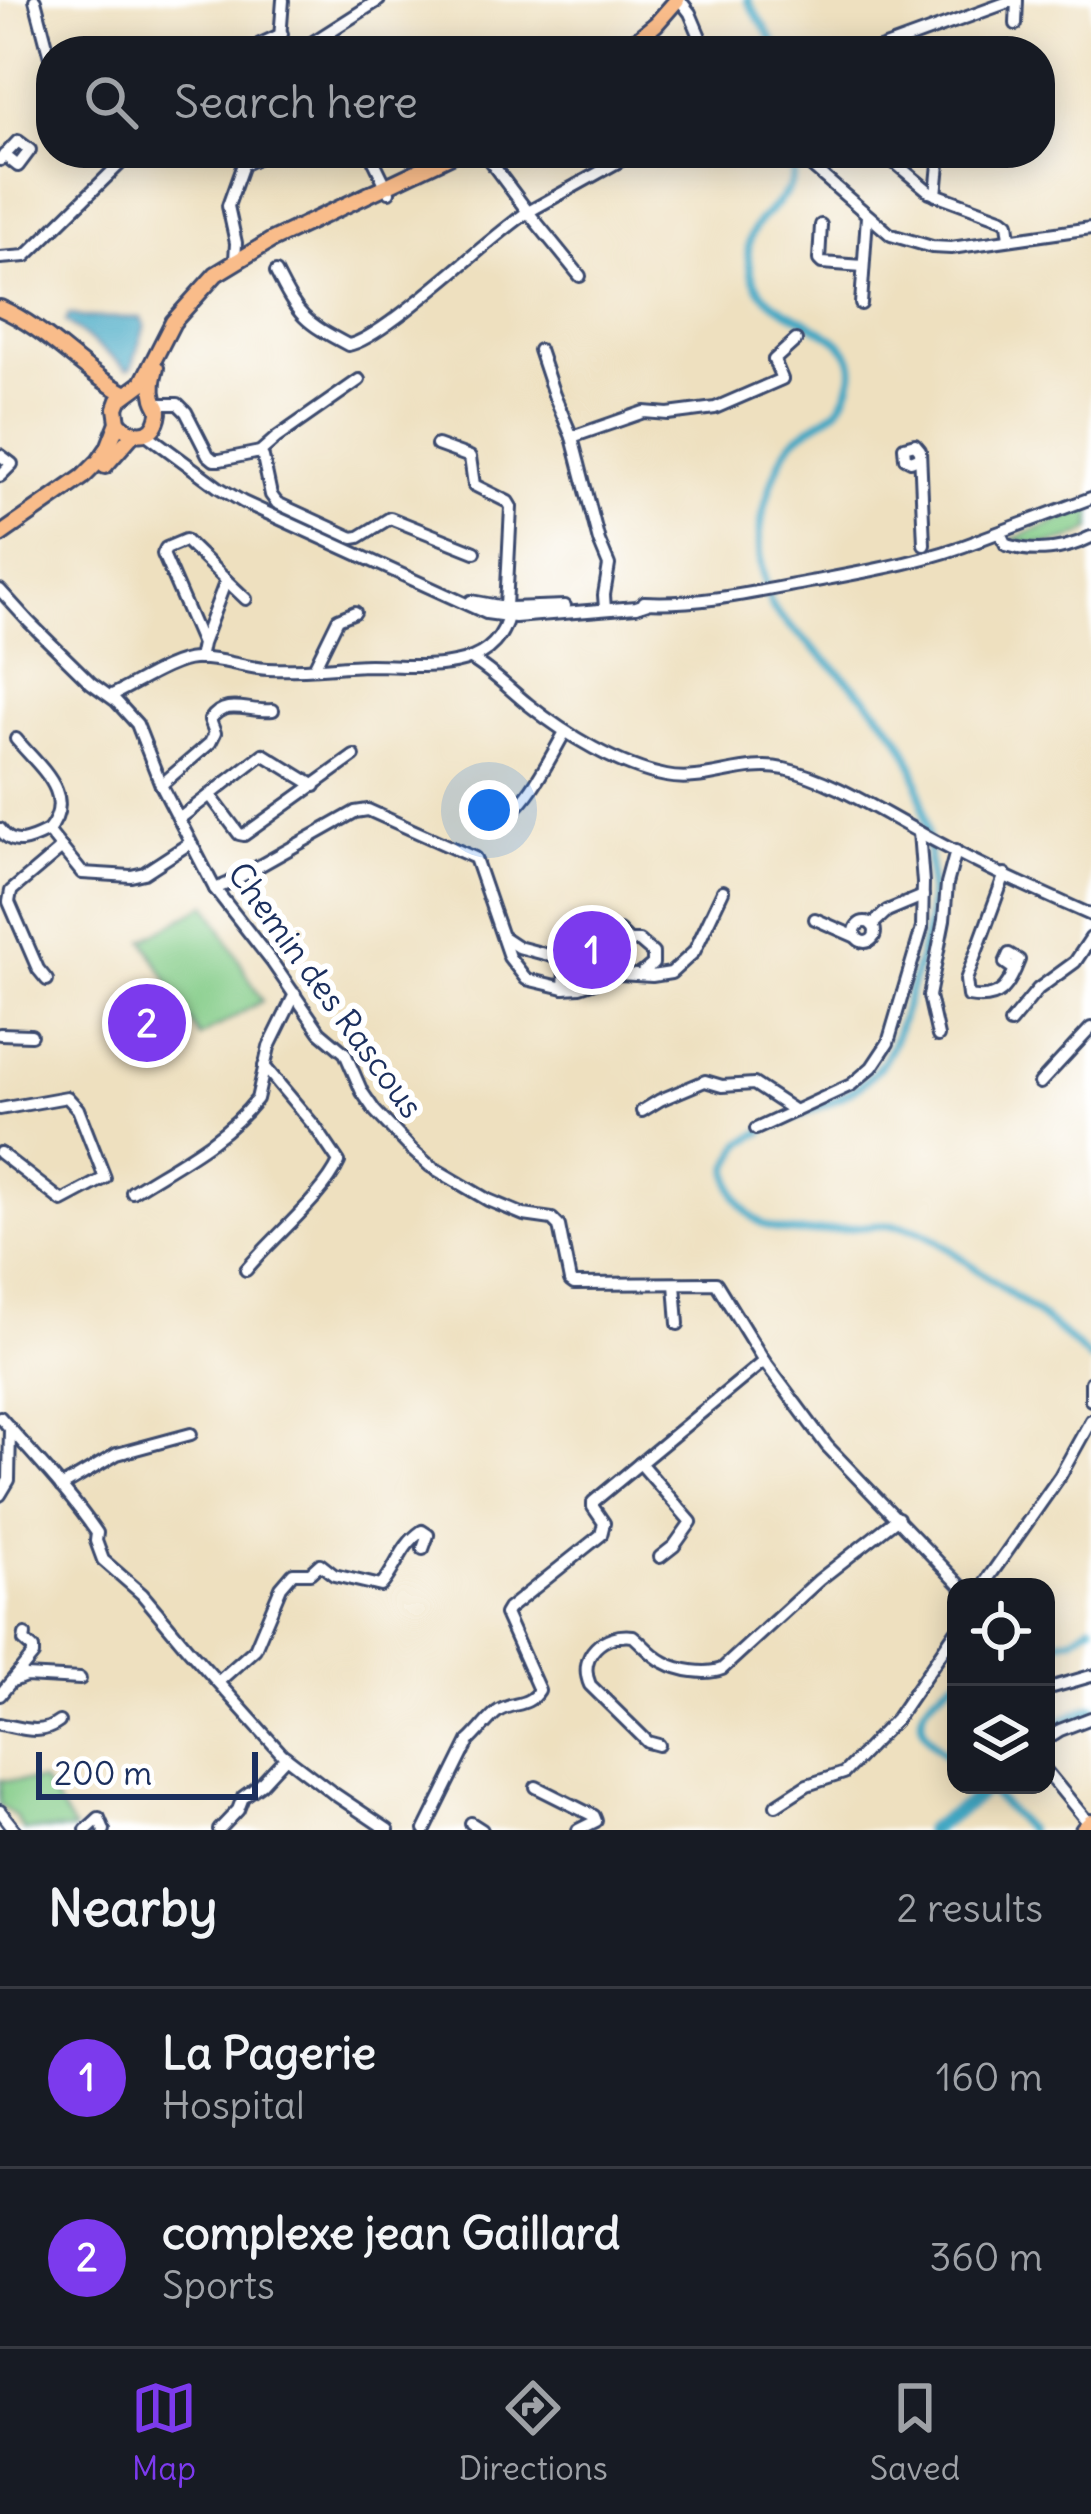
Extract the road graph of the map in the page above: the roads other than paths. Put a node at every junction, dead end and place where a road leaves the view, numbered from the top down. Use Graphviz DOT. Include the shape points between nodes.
graph roads {
  1 [pos="34,0"];
  2 [pos="284,0"];
  3 [pos="379,0"];
  4 [pos="675,0"];
  5 [pos="1016,0"];
  6 [pos="1016,24"];
  7 [pos="282,34"];
  8 [pos="44,36"];
  9 [pos="278,36"];
  10 [pos="323,36"];
  11 [pos="640,36"];
  12 [pos="700,36"];
  13 [pos="916,36"];
  14 [pos="114,168"];
  15 [pos="241,168"];
  16 [pos="378,168"];
  17 [pos="428,168"];
  18 [pos="438,168"];
  19 [pos="495,168"];
  20 [pos="607,168"];
  21 [pos="813,168"];
  22 [pos="899,168"];
  23 [pos="939,168"];
  24 [pos="388,189"];
  25 [pos="936,195"];
  26 [pos="528,212"];
  27 [pos="866,216"];
  28 [pos="821,225"];
  29 [pos="1091,228"];
  30 [pos="233,230"];
  31 [pos="1010,238"];
  32 [pos="253,252"];
  33 [pos="0,258"];
  34 [pos="235,260"];
  35 [pos="863,266"];
  36 [pos="276,272"];
  37 [pos="580,276"];
  38 [pos="861,304"];
  39 [pos="0,308"];
  40 [pos="796,340"];
  41 [pos="539,350"];
  42 [pos="91,371"];
  43 [pos="359,380"];
  44 [pos="130,392"];
  45 [pos="155,400"];
  46 [pos="117,415"];
  47 [pos="158,421"];
  48 [pos="139,433"];
  49 [pos="572,436"];
  50 [pos="437,445"];
  51 [pos="260,452"];
  52 [pos="0,455"];
  53 [pos="916,459"];
  54 [pos="189,463"];
  55 [pos="0,476"];
  56 [pos="1091,497"];
  57 [pos="1000,533"];
  58 [pos="1091,537"];
  59 [pos="0,540"];
  60 [pos="476,552"];
  61 [pos="925,553"];
  62 [pos="226,580"];
  63 [pos="0,590"];
  64 [pos="246,599"];
  65 [pos="605,607"];
  66 [pos="504,611"];
  67 [pos="355,612"];
  68 [pos="202,644"];
  69 [pos="199,658"];
  70 [pos="471,659"];
  71 [pos="314,668"];
  72 [pos="110,696"];
  73 [pos="273,710"];
  74 [pos="566,732"];
  75 [pos="16,739"];
  76 [pos="354,756"];
  77 [pos="161,785"];
  78 [pos="316,786"];
  79 [pos="210,795"];
  80 [pos="501,819"];
  81 [pos="178,820"];
  82 [pos="0,830"];
  83 [pos="48,831"];
  84 [pos="923,835"];
  85 [pos="190,843"];
  86 [pos="62,848"];
  87 [pos="956,851"];
  88 [pos="1005,874"];
  89 [pos="214,889"];
  90 [pos="723,891"];
  91 [pos="923,896"];
  92 [pos="1091,915"];
  93 [pos="815,919"];
  94 [pos="620,931"];
  95 [pos="502,937"];
  96 [pos="1091,938"];
  97 [pos="1015,970"];
  98 [pos="641,974"];
  99 [pos="46,980"];
  100 [pos="564,988"];
  101 [pos="295,994"];
  102 [pos="1010,1022"];
  103 [pos="1091,1028"];
  104 [pos="0,1034"];
  105 [pos="31,1035"];
  106 [pos="938,1036"];
  107 [pos="264,1066"];
  108 [pos="1040,1083"];
  109 [pos="0,1109"];
  110 [pos="642,1111"];
  111 [pos="795,1111"];
  112 [pos="756,1129"];
  113 [pos="0,1153"];
  114 [pos="132,1192"];
  115 [pos="246,1270"];
  116 [pos="675,1284"];
  117 [pos="678,1324"];
  118 [pos="764,1361"];
  119 [pos="1091,1382"];
  120 [pos="1091,1400"];
  121 [pos="0,1418"];
  122 [pos="1091,1420"];
  123 [pos="10,1429"];
  124 [pos="191,1434"];
  125 [pos="640,1463"];
  126 [pos="61,1486"];
  127 [pos="0,1495"];
  128 [pos="898,1518"];
  129 [pos="423,1549"];
  130 [pos="660,1557"];
  131 [pos="954,1578"];
  132 [pos="988,1578"];
  133 [pos="25,1634"];
  134 [pos="947,1644"];
  135 [pos="1091,1676"];
  136 [pos="80,1678"];
  137 [pos="12,1681"];
  138 [pos="218,1682"];
  139 [pos="1055,1687"];
  140 [pos="0,1695"];
  141 [pos="1091,1718"];
  142 [pos="59,1723"];
  143 [pos="0,1724"];
  144 [pos="1055,1735"];
  145 [pos="659,1745"];
  146 [pos="286,1757"];
  147 [pos="1055,1783"];
  148 [pos="536,1787"];
  149 [pos="776,1805"];
  150 [pos="0,1811"];
  151 [pos="1089,1826"];
  152 [pos="15,1830"];
  153 [pos="86,1830"];
  154 [pos="104,1830"];
  155 [pos="219,1830"];
  156 [pos="388,1830"];
  157 [pos="425,1830"];
  158 [pos="578,1830"];
  1 -- 8 [label="street"];
  2 -- 7 [label="street"];
  3 -- 10 [label="street"];
  4 -- 11 [label="main road"];
  4 -- 12 [label="street"];
  5 -- 6 [label="street"];
  5 -- 13 [label="street"];
  7 -- 9 [label="street"];
  14 -- 33 [label="street" via="26,256"];
  15 -- 30 [label="street" via="228,206"];
  16 -- 24 [label="street"];
  17 -- 24 [label="main road"];
  18 -- 24 [label="main road"];
  19 -- 26 [label="street"];
  20 -- 26 [label="street"];
  21 -- 27 [label="street"];
  22 -- 25 [label="street"];
  23 -- 25 [label="street"];
  24 -- 32 [label="main road"];
  25 -- 31 [label="street" via="1003,219"];
  26 -- 36 [label="street" via="355,345 305,322"];
  26 -- 37 [label="street"];
  27 -- 31 [label="street" via="891,235 932,248"];
  27 -- 35 [label="street"];
  28 -- 35 [label="street" via="819,260"];
  29 -- 31 [label="street"];
  30 -- 32 [label="street"];
  30 -- 34 [label="street"];
  32 -- 34 [label="main road"];
  32 -- 45 [label="main road" via="179,324 156,368"];
  34 -- 44 [label="main road" via="180,313"];
  35 -- 38 [label="street"];
  39 -- 42 [label="main road"];
  40 -- 49 [label="street" via="774,360 782,379 761,390 715,408 644,412"];
  41 -- 49 [label="street"];
  42 -- 44 [label="main road"];
  42 -- 46 [label="main road"];
  43 -- 51 [label="street"];
  44 -- 45 [label="main road"];
  44 -- 46 [label="main road"];
  45 -- 47 [label="main road"];
  45 -- 51 [label="street" via="187,412 214,460"];
  46 -- 48 [label="main road" via="126,432"];
  46 -- 59 [label="main road" via="108,448 83,477"];
  47 -- 48 [label="main road"];
  47 -- 54 [label="street"];
  48 -- 54 [label="street"];
  48 -- 59 [label="main road" via="88,482"];
  49 -- 65 [label="street" via="609,565"];
  50 -- 66 [label="street" via="470,458 474,485 511,507"];
  51 -- 60 [label="street" via="277,503 353,538 390,518"];
  52 -- 55 [label="street" via="12,464"];
  53 -- 61 [label="street"];
  54 -- 66 [label="street" via="261,512 448,596"];
  56 -- 57 [label="street"];
  57 -- 58 [label="street" via="1006,545 1030,550"];
  57 -- 61 [label="street" via="943,555"];
  61 -- 65 [label="street" via="894,568 766,590"];
  62 -- 64 [label="street"];
  62 -- 68 [label="street"];
  62 -- 68 [label="street" via="190,542 166,548"];
  63 -- 72 [label="street, Chemin des Rascous"];
  65 -- 66 [label="street"];
  66 -- 70 [label="street" via="496,637"];
  67 -- 71 [label="street" via="338,620"];
  68 -- 69 [label="street"];
  69 -- 71 [label="street"];
  69 -- 72 [label="street"];
  70 -- 71 [label="street"];
  70 -- 74 [label="street"];
  72 -- 77 [label="street, Chemin des Rascous" via="137,724"];
  73 -- 77 [label="street" via="217,711 210,743"];
  74 -- 80 [label="street"];
  74 -- 84 [label="street" via="667,776 782,768"];
  75 -- 83 [label="street" via="58,794 59,817"];
  76 -- 78 [label="street"];
  77 -- 81 [label="street, Chemin des Rascous"];
  78 -- 79 [label="street" via="263,754"];
  78 -- 79 [label="street" via="244,835"];
  79 -- 81 [label="street"];
  81 -- 85 [label="street, Chemin des Rascous"];
  82 -- 83 [label="street" via="16,842"];
  83 -- 86 [label="street"];
  84 -- 87 [label="street"];
  84 -- 91 [label="street"];
  85 -- 86 [label="street" via="131,876 82,872"];
  85 -- 89 [label="street, Chemin des Rascous"];
  86 -- 99 [label="street" via="8,902"];
  87 -- 88 [label="street"];
  87 -- 106 [label="street" via="928,996"];
  88 -- 92 [label="street"];
  88 -- 97 [label="street" via="966,980 968,996 1001,993"];
  89 -- 95 [label="street" via="368,810 475,858"];
  89 -- 101 [label="street, Chemin des Rascous"];
  90 -- 98 [label="street" via="694,952 671,973"];
  91 -- 93 [label="street" via="887,911 864,943"];
  91 -- 111 [label="street" via="922,928 888,1043 858,1080"];
  94 -- 98 [label="street" via="653,953"];
  95 -- 100 [label="street" via="526,979"];
  95 -- 100 [label="street" via="556,957"];
  96 -- 102 [label="street"];
  98 -- 100 [label="street"];
  101 -- 107 [label="street"];
  101 -- 116 [label="street, Chemin des Rascous" via="345,1053 375,1111 416,1155 488,1200 559,1226 570,1282"];
  103 -- 108 [label="street"];
  104 -- 105 [label="street"];
  107 -- 114 [label="street" via="257,1099 223,1135"];
  107 -- 115 [label="street" via="339,1162"];
  109 -- 113 [label="street" via="67,1097 106,1174 62,1201"];
  110 -- 111 [label="street" via="705,1082 754,1084"];
  111 -- 112 [label="street"];
  116 -- 117 [label="street"];
  116 -- 118 [label="street, Chemin des Rascous" via="716,1283"];
  118 -- 125 [label="street"];
  118 -- 128 [label="street, Chemin des Rascous" via="827,1446"];
  119 -- 120 [label="street"];
  121 -- 123 [label="street"];
  122 -- 132 [label="street"];
  123 -- 126 [label="street"];
  123 -- 127 [label="street" via="9,1480"];
  124 -- 126 [label="street" via="118,1454"];
  125 -- 130 [label="street" via="692,1522"];
  125 -- 157 [label="street" via="593,1502 602,1535 506,1614 539,1690 529,1702 503,1708 469,1741"];
  126 -- 138 [label="street" via="97,1533 103,1560"];
  128 -- 131 [label="street, Chemin des Rascous"];
  128 -- 145 [label="street" via="722,1669 671,1665 633,1636 596,1646 586,1664 590,1685"];
  129 -- 138 [label="street" via="422,1531 404,1545 381,1586 320,1564 293,1573 255,1649"];
  133 -- 137 [label="street" via="33,1655"];
  134 -- 149 [label="street" via="896,1719 844,1773"];
  135 -- 139 [label="street"];
  136 -- 137 [label="street"];
  137 -- 140 [label="street"];
  138 -- 146 [label="street"];
  141 -- 144 [label="street"];
  142 -- 143 [label="street" via="38,1731"];
  146 -- 155 [label="street"];
  146 -- 156 [label="street"];
  147 -- 151 [label="street"];
  148 -- 158 [label="street" via="594,1816"];
  150 -- 152 [label="street"];
  153 -- 154 [label="street" via="99,1818"];
}
